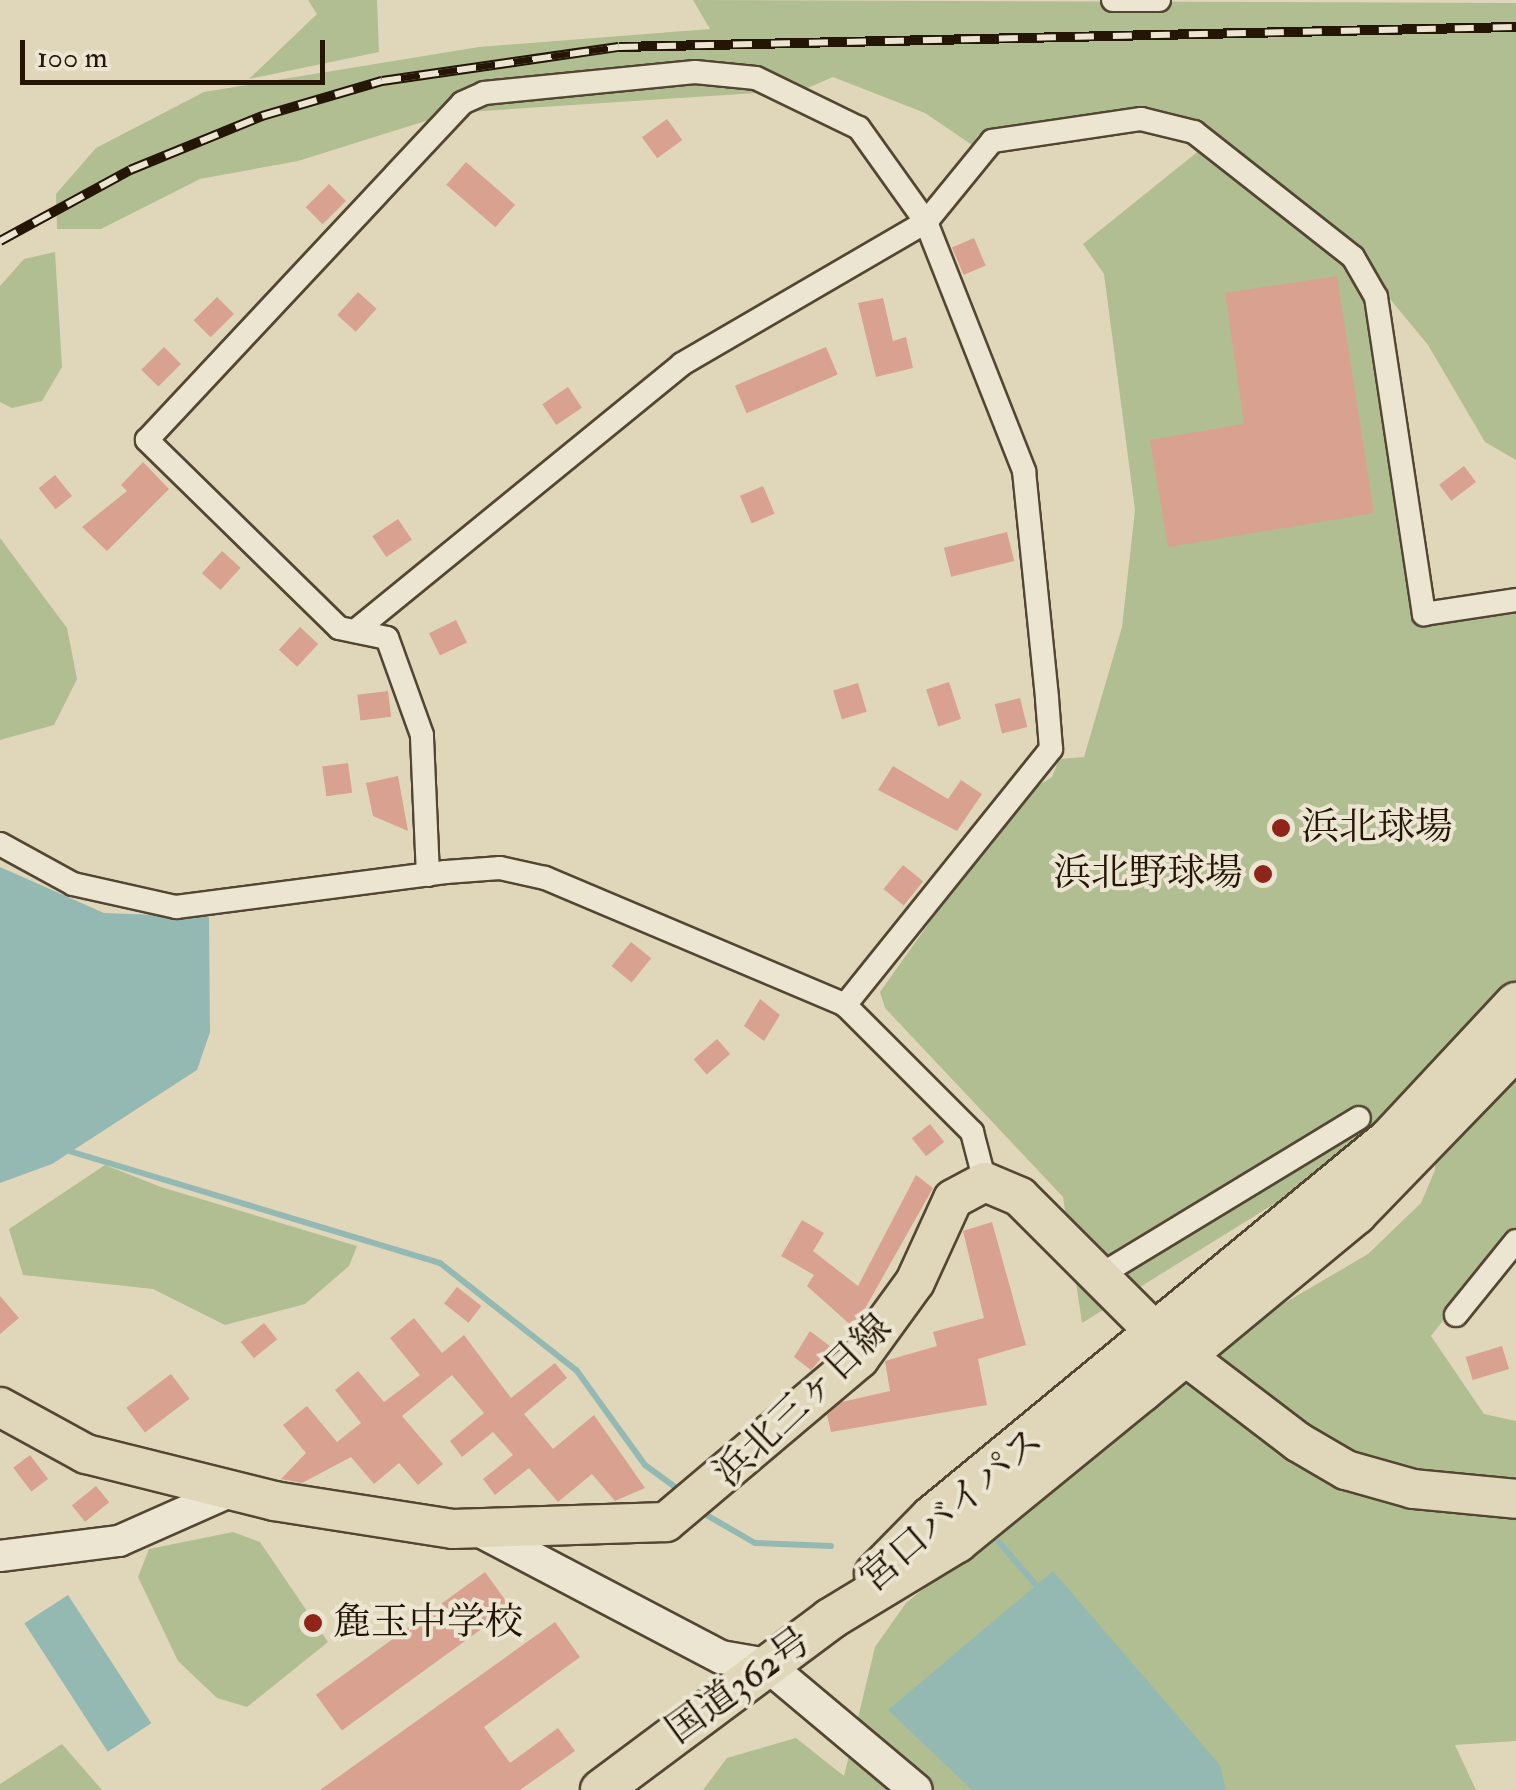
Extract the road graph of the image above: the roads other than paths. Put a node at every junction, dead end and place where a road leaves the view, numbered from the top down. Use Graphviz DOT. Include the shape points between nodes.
graph roads {
  1 [pos="1112,0"];
  2 [pos="1159,0"];
  3 [pos="926,222"];
  4 [pos="1516,600"];
  5 [pos="355,631"];
  6 [pos="0,844"];
  7 [pos="428,874"];
  8 [pos="1516,1003"];
  9 [pos="845,1005"];
  10 [pos="1516,1048"];
  11 [pos="1359,1118"];
  12 [pos="985,1182"];
  13 [pos="1516,1241"];
  14 [pos="1099,1276"];
  15 [pos="1456,1315"];
  16 [pos="1172,1346"];
  17 [pos="0,1406"];
  18 [pos="232,1491"];
  19 [pos="1516,1499"];
  20 [pos="475,1528"];
  21 [pos="0,1556"];
  22 [pos="830,1620"];
  23 [pos="767,1666"];
  24 [pos="601,1790"];
  25 [pos="916,1790"];
  1 -- 2 [label="street"];
  3 -- 4 [label="street" via="992,141 1141,119 1194,132 1353,256 1376,298 1424,614"];
  3 -- 5 [label="street" via="682,364"];
  3 -- 5 [label="street" via="858,128 756,78 695,72 484,93 462,104 146,440 339,628"];
  3 -- 9 [label="street" via="1024,471 1051,749"];
  5 -- 7 [label="street" via="387,638 422,736"];
  6 -- 7 [label="street" via="73,884 160,906"];
  7 -- 9 [label="street" via="500,868 546,878"];
  8 -- 16 [label="highway, 宮口バイパス" via="1389,1139"];
  9 -- 12 [label="street" via="972,1132"];
  10 -- 16 [label="highway, 宮口バイパス" via="1356,1214"];
  11 -- 14 [label="street"];
  12 -- 14 [label="main road" via="1020,1198"];
  12 -- 20 [label="main road, 浜北三ヶ日線" via="941,1215 915,1282 880,1337 686,1511 655,1524"];
  13 -- 15 [label="street"];
  14 -- 16 [label="main road"];
  16 -- 19 [label="main road" via="1346,1470 1413,1490"];
  16 -- 22 [label="highway, 宮口バイパス" via="957,1542"];
  17 -- 18 [label="main road, 浜北三ヶ日線" via="86,1454"];
  18 -- 20 [label="main road, 浜北三ヶ日線"];
  18 -- 21 [label="street" via="119,1542"];
  20 -- 23 [label="main road" via="721,1657"];
  22 -- 23 [label="highway, 国道362号"];
  23 -- 24 [label="highway, 国道362号"];
  23 -- 25 [label="main road"];
}
